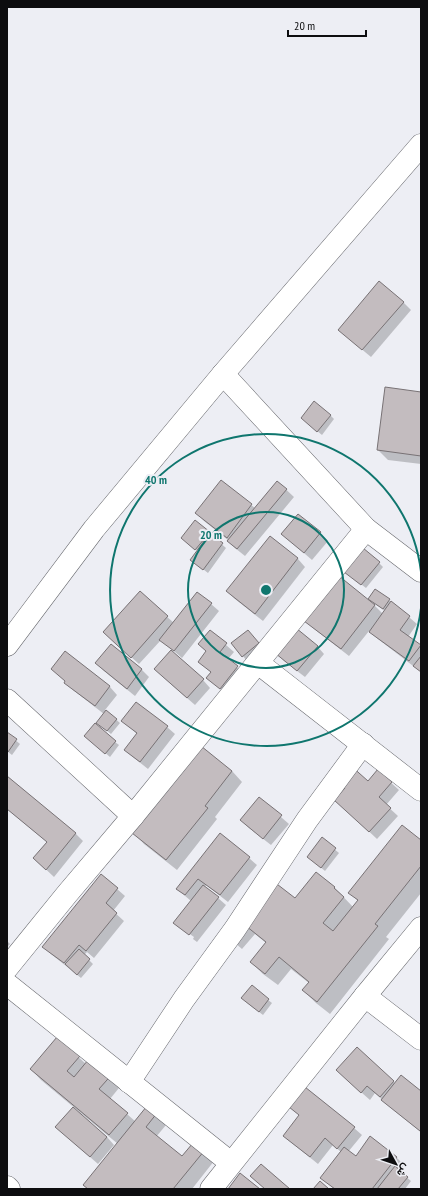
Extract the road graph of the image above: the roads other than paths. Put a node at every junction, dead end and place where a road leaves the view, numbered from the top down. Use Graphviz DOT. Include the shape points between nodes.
graph roads {
  1 [pos="421,146"];
  2 [pos="223,374"];
  3 [pos="366,529"];
  4 [pos="421,571"];
  5 [pos="7,645"];
  6 [pos="258,663"];
  7 [pos="7,700"];
  8 [pos="363,744"];
  9 [pos="421,790"];
  10 [pos="133,816"];
  11 [pos="421,928"];
  12 [pos="7,968"];
  13 [pos="7,984"];
  14 [pos="365,996"];
  15 [pos="421,1039"];
  16 [pos="129,1082"];
  17 [pos="231,1163"];
  18 [pos="211,1189"];
  1 -- 2 [label="street"];
  2 -- 3 [label="street"];
  2 -- 5 [label="street" via="94,529"];
  3 -- 4 [label="street"];
  3 -- 6 [label="street"];
  6 -- 8 [label="street"];
  6 -- 10 [label="street"];
  7 -- 10 [label="street"];
  8 -- 9 [label="street"];
  8 -- 16 [label="street" via="307,820"];
  10 -- 12 [label="street"];
  11 -- 14 [label="street"];
  13 -- 16 [label="street"];
  14 -- 15 [label="street"];
  14 -- 17 [label="street"];
  16 -- 17 [label="street"];
  17 -- 18 [label="street"];
}
